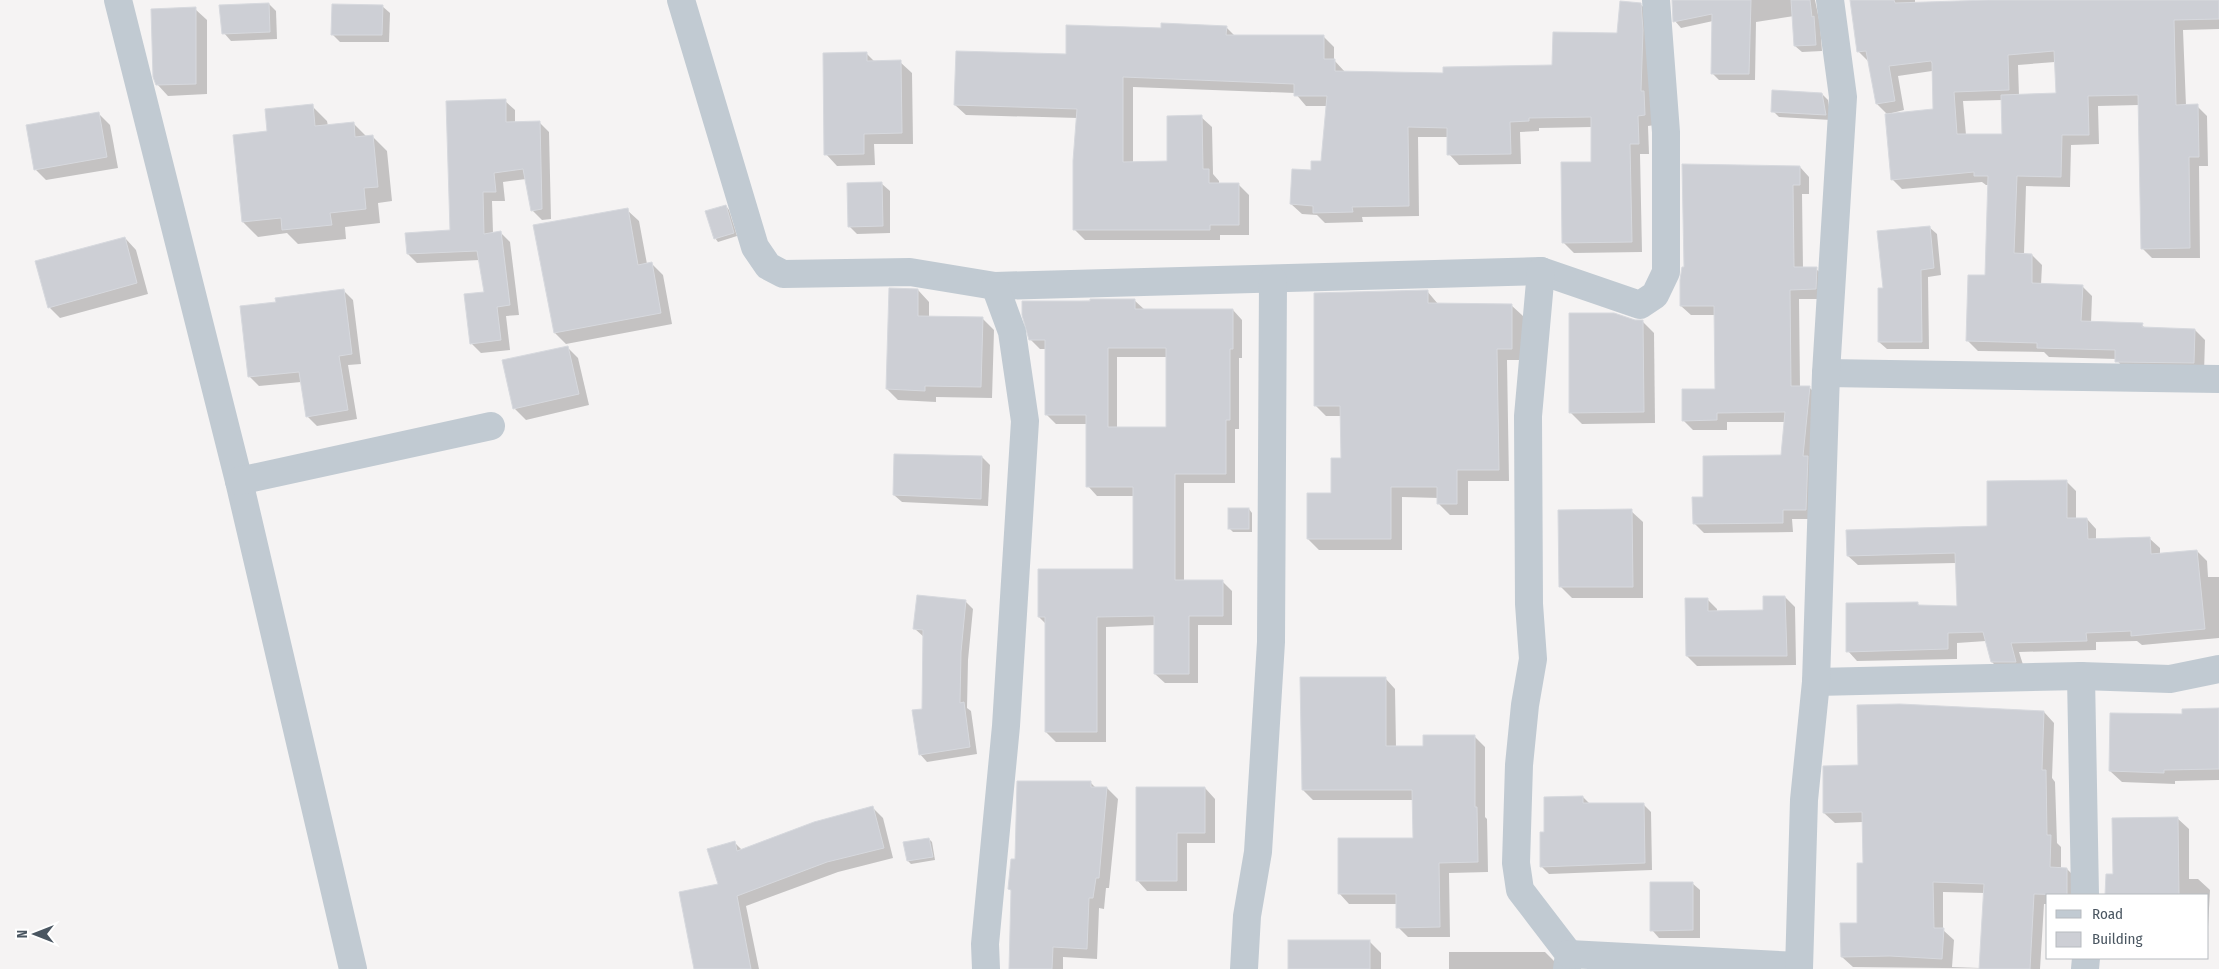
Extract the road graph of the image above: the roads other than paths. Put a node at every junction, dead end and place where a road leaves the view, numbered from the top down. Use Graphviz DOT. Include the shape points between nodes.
graph roads {
  1 [pos="118,0"];
  2 [pos="681,0"];
  3 [pos="1656,0"];
  4 [pos="1830,0"];
  5 [pos="1541,271"];
  6 [pos="1273,280"];
  7 [pos="995,286"];
  8 [pos="1826,373"];
  9 [pos="2219,379"];
  10 [pos="490,426"];
  11 [pos="239,481"];
  12 [pos="2219,669"];
  13 [pos="2081,676"];
  14 [pos="1816,682"];
  15 [pos="2085,894"];
  16 [pos="1568,962"];
  17 [pos="1799,967"];
  18 [pos="353,969"];
  19 [pos="986,969"];
  20 [pos="1244,969"];
  1 -- 11 [label="street"];
  2 -- 7 [label="street" via="755,247 768,266 783,274 910,272"];
  3 -- 5 [label="street" via="1666,132 1666,272 1655,295 1640,305"];
  4 -- 8 [label="street" via="1843,97"];
  5 -- 6 [label="street"];
  5 -- 16 [label="street" via="1528,416 1529,604 1533,658 1519,765 1516,864 1520,890"];
  6 -- 7 [label="street"];
  6 -- 20 [label="street" via="1271,642 1258,852 1247,916"];
  7 -- 19 [label="street" via="1012,332 1025,421 1006,726 985,944"];
  8 -- 9 [label="street"];
  8 -- 14 [label="street"];
  10 -- 11 [label="street"];
  11 -- 18 [label="street"];
  12 -- 13 [label="street" via="2170,680"];
  13 -- 14 [label="street"];
  13 -- 15 [label="street"];
  14 -- 17 [label="street" via="1804,800"];
  16 -- 17 [label="street"];
}
